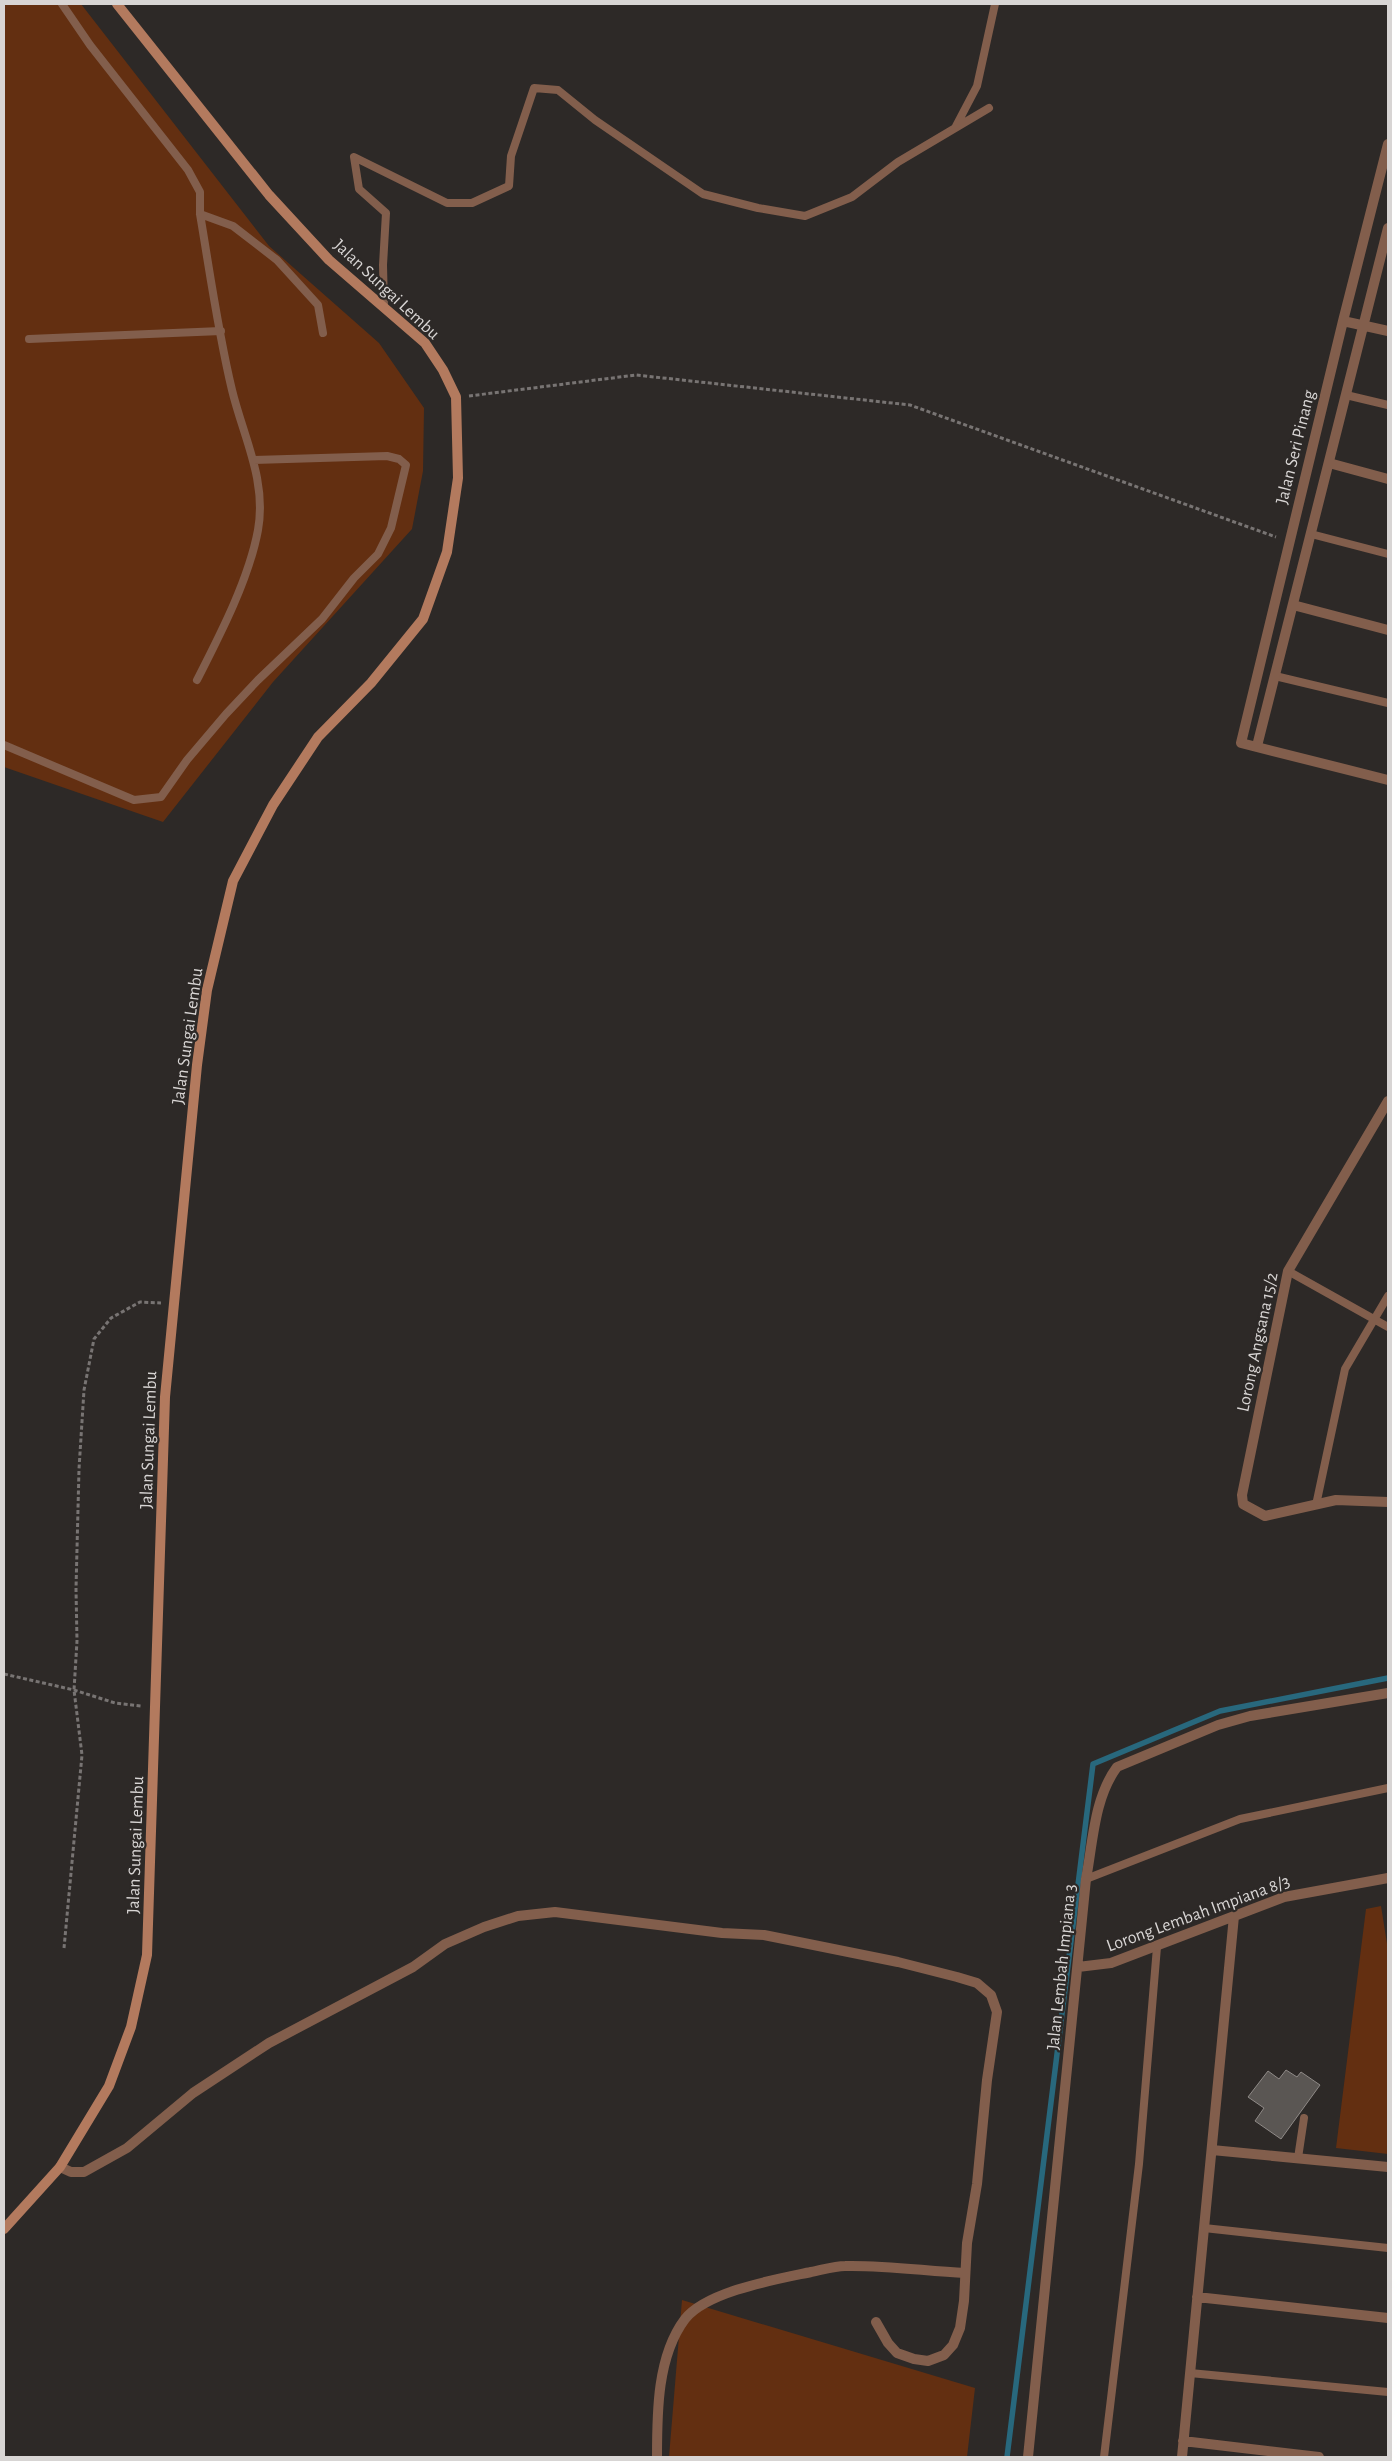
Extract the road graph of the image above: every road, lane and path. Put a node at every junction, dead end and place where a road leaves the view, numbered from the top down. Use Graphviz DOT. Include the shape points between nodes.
graph roads {
  1 [pos="62,4"];
  2 [pos="117,4"];
  3 [pos="995,4"];
  4 [pos="988,108"];
  5 [pos="956,126"];
  6 [pos="1388,144"];
  7 [pos="200,214"];
  8 [pos="1388,228"];
  9 [pos="384,306"];
  10 [pos="1343,321"];
  11 [pos="1364,326"];
  12 [pos="221,331"];
  13 [pos="1388,332"];
  14 [pos="323,333"];
  15 [pos="29,339"];
  16 [pos="1346,395"];
  17 [pos="456,397"];
  18 [pos="1388,405"];
  19 [pos="253,460"];
  20 [pos="1329,464"];
  21 [pos="1388,479"];
  22 [pos="1311,534"];
  23 [pos="1289,542"];
  24 [pos="1388,554"];
  25 [pos="1293,605"];
  26 [pos="1388,630"];
  27 [pos="1275,676"];
  28 [pos="197,680"];
  29 [pos="1388,703"];
  30 [pos="4,745"];
  31 [pos="1257,746"];
  32 [pos="1388,780"];
  33 [pos="1388,1101"];
  34 [pos="1288,1271"];
  35 [pos="1388,1296"];
  36 [pos="174,1303"];
  37 [pos="1375,1319"];
  38 [pos="1388,1327"];
  39 [pos="1388,1502"];
  40 [pos="1316,1505"];
  41 [pos="4,1674"];
  42 [pos="74,1690"];
  43 [pos="1388,1693"];
  44 [pos="156,1707"];
  45 [pos="1388,1788"];
  46 [pos="1388,1878"];
  47 [pos="1086,1879"];
  48 [pos="1234,1916"];
  49 [pos="1157,1947"];
  50 [pos="64,1948"];
  51 [pos="1078,1967"];
  52 [pos="1304,2118"];
  53 [pos="1212,2150"];
  54 [pos="1298,2158"];
  55 [pos="60,2167"];
  56 [pos="1388,2167"];
  57 [pos="1204,2228"];
  58 [pos="4,2229"];
  59 [pos="1388,2248"];
  60 [pos="965,2273"];
  61 [pos="1197,2297"];
  62 [pos="1388,2318"];
  63 [pos="876,2322"];
  64 [pos="1190,2373"];
  65 [pos="1388,2392"];
  66 [pos="1183,2441"];
  67 [pos="657,2457"];
  68 [pos="1028,2457"];
  69 [pos="1104,2457"];
  70 [pos="1182,2457"];
  71 [pos="1319,2457"];
  1 -- 7 [label="lane" via="188,170 200,192"];
  2 -- 9 [label="main road, Jalan Sungai Lembu" via="269,195 329,260"];
  3 -- 5 [label="lane" via="977,86"];
  4 -- 5 [label="lane"];
  5 -- 9 [label="lane" via="898,162 852,197 805,216 703,194 595,120 558,90 534,88 511,156 509,186 472,203 447,203 354,157 358,189 386,214"];
  6 -- 10 [label="street, Jalan Seri Pinang"];
  7 -- 12 [label="lane"];
  7 -- 14 [label="lane" via="233,226 277,260 318,305"];
  8 -- 11 [label="street, Jalan Seri Pinang"];
  9 -- 17 [label="main road, Jalan Sungai Lembu" via="425,343"];
  10 -- 11 [label="street"];
  10 -- 23 [label="street, Jalan Seri Pinang"];
  11 -- 13 [label="street"];
  11 -- 16 [label="street, Jalan Seri Pinang"];
  12 -- 15 [label="lane"];
  12 -- 19 [label="lane" via="232,390"];
  16 -- 18 [label="lane"];
  16 -- 20 [label="street, Jalan Seri Pinang"];
  17 -- 23 [label="path" via="636,375 910,405"];
  17 -- 36 [label="main road, Jalan Sungai Lembu" via="458,478 447,552 423,619 371,683 318,737 273,805 233,881 207,990"];
  19 -- 28 [label="lane" via="260,497 258,530 241,585"];
  19 -- 30 [label="lane" via="387,456 406,465 391,528 378,554 354,578 322,619 226,714 161,797 134,800"];
  20 -- 21 [label="street"];
  20 -- 22 [label="street, Jalan Seri Pinang"];
  22 -- 24 [label="lane"];
  22 -- 25 [label="street, Jalan Seri Pinang"];
  23 -- 31 [label="street, Jalan Seri Pinang" via="1241,743"];
  25 -- 26 [label="street"];
  25 -- 27 [label="street, Jalan Seri Pinang"];
  27 -- 29 [label="lane"];
  27 -- 31 [label="street, Jalan Seri Pinang"];
  31 -- 32 [label="street, Jalan Seri Pinang"];
  33 -- 34 [label="street, Lorong Angsana 15/2"];
  34 -- 37 [label="lane"];
  34 -- 40 [label="street, Lorong Angsana 15/2" via="1242,1496 1244,1504 1265,1516"];
  35 -- 37 [label="lane"];
  36 -- 42 [label="path" via="140,1302 111,1318 94,1339 84,1390 81,1430"];
  36 -- 44 [label="main road, Jalan Sungai Lembu" via="165,1397"];
  37 -- 38 [label="lane"];
  37 -- 40 [label="lane" via="1345,1369"];
  39 -- 40 [label="street" via="1336,1500"];
  41 -- 42 [label="path"];
  42 -- 44 [label="path" via="115,1703"];
  42 -- 50 [label="path" via="82,1756"];
  43 -- 47 [label="street, Jalan Lembah Impiana 3" via="1250,1716 1218,1725 1117,1767 1106,1781 1101,1798"];
  44 -- 55 [label="main road, Jalan Sungai Lembu" via="147,1955 131,2026 110,2086"];
  45 -- 47 [label="lane" via="1240,1819"];
  46 -- 48 [label="street, Lorong Lembah Impiana 8/3" via="1284,1896"];
  47 -- 51 [label="street, Jalan Lembah Impiana 3"];
  48 -- 49 [label="street, Lorong Lembah Impiana 8/3"];
  48 -- 53 [label="street"];
  49 -- 51 [label="street, Lorong Lembah Impiana 8/3" via="1112,1963"];
  49 -- 69 [label="lane" via="1139,2164"];
  51 -- 68 [label="street, Jalan Lembah Impiana 3"];
  52 -- 54 [label="lane"];
  53 -- 54 [label="street"];
  53 -- 57 [label="street"];
  54 -- 56 [label="street"];
  55 -- 58 [label="main road, Jalan Sungai Lembu"];
  55 -- 60 [label="street" via="71,2172 84,2172 127,2148 194,2093 269,2043 412,1967 445,1944 484,1927 518,1916 555,1912 722,1933 764,1935 949,1975 976,1983 991,1994 997,2012"];
  57 -- 59 [label="lane"];
  57 -- 61 [label="street"];
  60 -- 63 [label="street" via="960,2328 953,2345 944,2355 928,2361 897,2353"];
  60 -- 67 [label="street" via="843,2266 773,2280 699,2305 686,2318 673,2340 663,2372"];
  61 -- 62 [label="street"];
  61 -- 64 [label="street"];
  64 -- 65 [label="lane"];
  64 -- 66 [label="street"];
  66 -- 70 [label="street"];
  66 -- 71 [label="street"];
}
